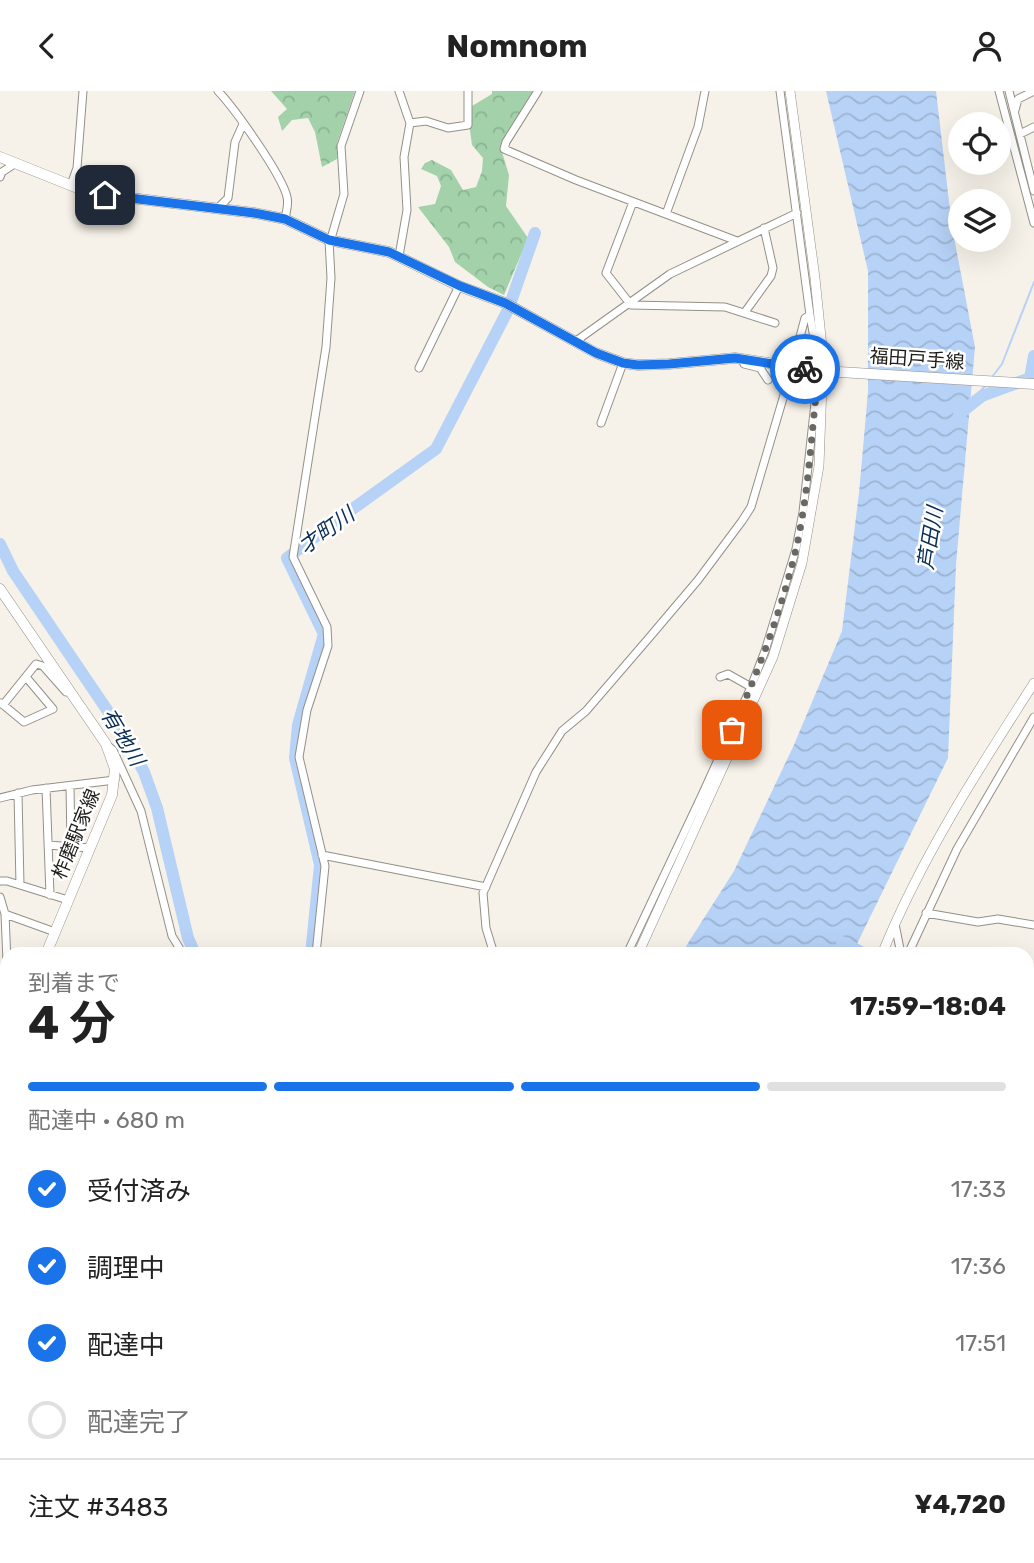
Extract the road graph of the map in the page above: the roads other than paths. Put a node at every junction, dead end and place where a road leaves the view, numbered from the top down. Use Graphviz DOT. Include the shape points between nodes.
graph roads {
  1 [pos="83,91"];
  2 [pos="218,91"];
  3 [pos="360,91"];
  4 [pos="399,91"];
  5 [pos="468,91"];
  6 [pos="538,91"];
  7 [pos="705,91"];
  8 [pos="790,91"];
  9 [pos="999,91"];
  10 [pos="1009,91"];
  11 [pos="1034,91"];
  12 [pos="779,93"];
  13 [pos="1014,114"];
  14 [pos="410,123"];
  15 [pos="243,124"];
  16 [pos="1034,127"];
  17 [pos="1020,134"];
  18 [pos="7,160"];
  19 [pos="1,174"];
  20 [pos="71,185"];
  21 [pos="1034,191"];
  22 [pos="633,202"];
  23 [pos="217,209"];
  24 [pos="797,213"];
  25 [pos="666,214"];
  26 [pos="285,219"];
  27 [pos="1034,223"];
  28 [pos="764,228"];
  29 [pos="329,240"];
  30 [pos="737,241"];
  31 [pos="400,256"];
  32 [pos="460,286"];
  33 [pos="630,300"];
  34 [pos="744,312"];
  35 [pos="810,316"];
  36 [pos="775,323"];
  37 [pos="576,341"];
  38 [pos="743,359"];
  39 [pos="623,363"];
  40 [pos="792,367"];
  41 [pos="419,368"];
  42 [pos="825,371"];
  43 [pos="768,380"];
  44 [pos="1034,384"];
  45 [pos="601,423"];
  46 [pos="0,589"];
  47 [pos="779,637"];
  48 [pos="765,650"];
  49 [pos="26,677"];
  50 [pos="720,677"];
  51 [pos="1034,683"];
  52 [pos="751,687"];
  53 [pos="75,699"];
  54 [pos="2,703"];
  55 [pos="1034,717"];
  56 [pos="106,744"];
  57 [pos="115,780"];
  58 [pos="70,786"];
  59 [pos="46,788"];
  60 [pos="18,793"];
  61 [pos="0,798"];
  62 [pos="48,845"];
  63 [pos="71,846"];
  64 [pos="90,848"];
  65 [pos="322,855"];
  66 [pos="0,881"];
  67 [pos="20,885"];
  68 [pos="486,887"];
  69 [pos="50,895"];
  70 [pos="0,897"];
  71 [pos="68,900"];
  72 [pos="926,913"];
  73 [pos="5,914"];
  74 [pos="895,924"];
  75 [pos="1034,925"];
  76 [pos="55,932"];
  77 [pos="7,947"];
  78 [pos="49,947"];
  79 [pos="179,947"];
  80 [pos="317,947"];
  81 [pos="492,947"];
  82 [pos="630,947"];
  83 [pos="641,947"];
  84 [pos="885,947"];
  85 [pos="900,947"];
  86 [pos="911,947"];
  1 -- 20 [label="street" via="77,168"];
  2 -- 15 [label="street"];
  3 -- 29 [label="street" via="341,146 344,194"];
  4 -- 14 [label="street"];
  5 -- 14 [label="street" via="468,125 448,128 426,121"];
  6 -- 22 [label="street" via="504,149"];
  7 -- 25 [label="street" via="698,127"];
  8 -- 42 [label="street"];
  9 -- 27 [label="street"];
  10 -- 13 [label="street"];
  11 -- 13 [label="street" via="1018,99"];
  12 -- 24 [label="street"];
  13 -- 17 [label="street"];
  14 -- 31 [label="street" via="404,156 407,210"];
  15 -- 23 [label="street" via="235,142 228,198"];
  15 -- 26 [label="street" via="284,187"];
  16 -- 17 [label="street"];
  17 -- 21 [label="street"];
  18 -- 19 [label="street"];
  18 -- 20 [label="main road, 福田戸手線"];
  20 -- 23 [label="main road, 福田戸手線" via="90,193"];
  22 -- 25 [label="street"];
  22 -- 33 [label="street" via="606,273"];
  23 -- 26 [label="main road, 福田戸手線"];
  24 -- 28 [label="street"];
  24 -- 35 [label="street"];
  25 -- 30 [label="street"];
  26 -- 29 [label="main road, 福田戸手線"];
  28 -- 30 [label="street"];
  28 -- 34 [label="street" via="773,268"];
  29 -- 31 [label="main road, 福田戸手線"];
  29 -- 65 [label="street" via="326,347 293,557 327,627 328,646 307,709 299,757"];
  30 -- 33 [label="street"];
  31 -- 32 [label="main road, 福田戸手線"];
  32 -- 37 [label="main road, 福田戸手線"];
  32 -- 41 [label="street"];
  33 -- 34 [label="street" via="631,305 710,306"];
  33 -- 37 [label="street"];
  34 -- 36 [label="street"];
  35 -- 40 [label="street" via="804,318"];
  35 -- 42 [label="street"];
  37 -- 39 [label="main road, 福田戸手線"];
  38 -- 39 [label="main road, 福田戸手線"];
  38 -- 40 [label="main road, 福田戸手線"];
  38 -- 43 [label="street" via="744,364 760,368"];
  39 -- 45 [label="street"];
  40 -- 42 [label="main road, 福田戸手線"];
  40 -- 68 [label="street" via="751,507 698,580 586,711 562,731 536,772"];
  42 -- 44 [label="main road, 福田戸手線"];
  42 -- 47 [label="street" via="819,466 802,563"];
  42 -- 48 [label="street" via="817,385 796,549"];
  46 -- 53 [label="main road, 柞磨駅家線"];
  47 -- 48 [label="street"];
  47 -- 83 [label="street"];
  48 -- 52 [label="street"];
  49 -- 53 [label="street" via="36,664 43,666"];
  49 -- 54 [label="street"];
  49 -- 54 [label="street" via="53,709 24,722"];
  50 -- 52 [label="street" via="727,674"];
  51 -- 74 [label="street" via="971,782"];
  52 -- 82 [label="street"];
  53 -- 56 [label="main road, 柞磨駅家線"];
  55 -- 72 [label="street" via="957,849"];
  56 -- 57 [label="main road, 柞磨駅家線"];
  56 -- 79 [label="street" via="141,811"];
  57 -- 58 [label="street"];
  57 -- 64 [label="main road, 柞磨駅家線"];
  58 -- 59 [label="street"];
  58 -- 63 [label="street"];
  59 -- 60 [label="street"];
  59 -- 62 [label="street"];
  60 -- 61 [label="street"];
  60 -- 67 [label="street"];
  62 -- 63 [label="street"];
  62 -- 69 [label="street"];
  63 -- 64 [label="street"];
  64 -- 71 [label="main road, 柞磨駅家線"];
  65 -- 68 [label="street"];
  65 -- 80 [label="street" via="325,866"];
  66 -- 67 [label="street"];
  67 -- 69 [label="street"];
  68 -- 81 [label="street" via="482,907"];
  69 -- 71 [label="street"];
  70 -- 73 [label="street"];
  71 -- 76 [label="main road, 柞磨駅家線"];
  72 -- 75 [label="street"];
  72 -- 86 [label="street"];
  73 -- 76 [label="street"];
  73 -- 77 [label="street"];
  74 -- 84 [label="street"];
  74 -- 85 [label="street"];
  76 -- 78 [label="main road, 柞磨駅家線"];
}
